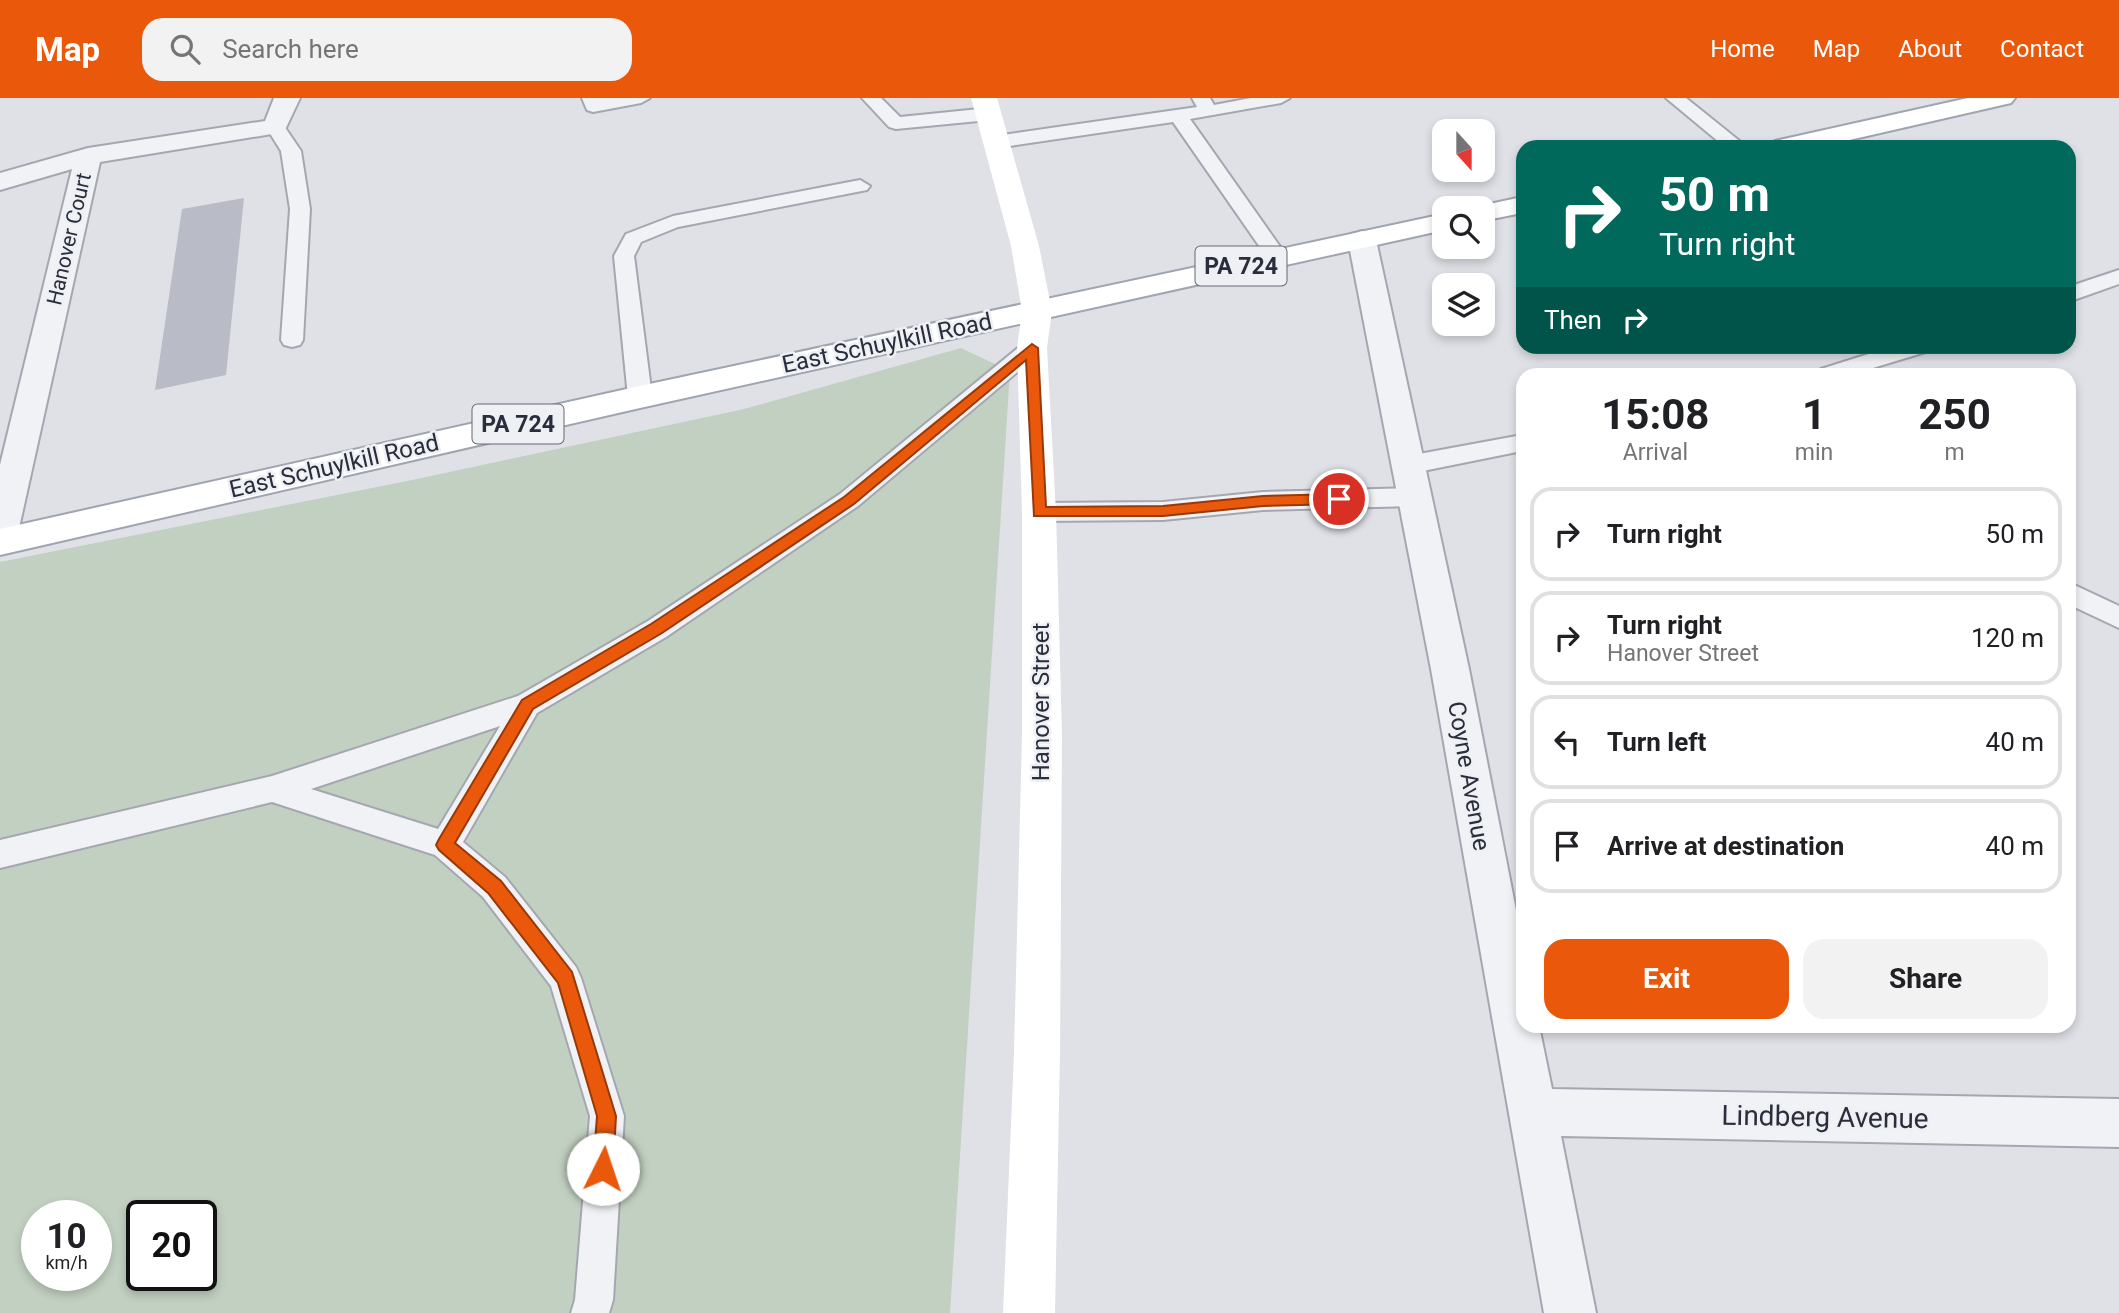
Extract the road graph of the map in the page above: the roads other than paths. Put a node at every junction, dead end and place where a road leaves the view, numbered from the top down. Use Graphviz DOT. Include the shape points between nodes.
graph roads {
  1 [pos="288,98"];
  2 [pos="591,98"];
  3 [pos="641,98"];
  4 [pos="871,98"];
  5 [pos="1281,98"];
  6 [pos="1675,98"];
  7 [pos="2002,98"];
  8 [pos="991,103"];
  9 [pos="1205,104"];
  10 [pos="1178,116"];
  11 [pos="275,127"];
  12 [pos="1728,140"];
  13 [pos="1815,140"];
  14 [pos="996,142"];
  15 [pos="88,156"];
  16 [pos="0,182"];
  17 [pos="860,187"];
  18 [pos="1516,206"];
  19 [pos="1495,211"];
  20 [pos="1432,225"];
  21 [pos="1362,240"];
  22 [pos="1278,258"];
  23 [pos="2119,277"];
  24 [pos="2076,292"];
  25 [pos="1037,310"];
  26 [pos="292,340"];
  27 [pos="1032,348"];
  28 [pos="1897,354"];
  29 [pos="1855,368"];
  30 [pos="639,397"];
  31 [pos="1516,445"];
  32 [pos="1411,481"];
  33 [pos="1039,512"];
  34 [pos="0,539"];
  35 [pos="2076,596"];
  36 [pos="2119,618"];
  37 [pos="527,705"];
  38 [pos="272,789"];
  39 [pos="445,845"];
  40 [pos="0,854"];
  41 [pos="1516,1026"];
  42 [pos="1517,1033"];
  43 [pos="1532,1112"];
  44 [pos="2119,1123"];
  45 [pos="590,1313"];
  46 [pos="1029,1313"];
  47 [pos="1570,1313"];
  1 -- 11 [label="street"];
  2 -- 3 [label="lane" via="593,106"];
  4 -- 8 [label="lane" via="896,123"];
  5 -- 9 [label="lane"];
  6 -- 12 [label="lane"];
  7 -- 13 [label="main road"];
  8 -- 14 [label="main road, Hanover Street"];
  9 -- 10 [label="lane"];
  10 -- 14 [label="lane"];
  10 -- 22 [label="lane"];
  11 -- 15 [label="street, Hanover Court"];
  11 -- 26 [label="lane" via="291,151 300,209"];
  14 -- 25 [label="main road, Hanover Street" via="1025,246"];
  15 -- 16 [label="street"];
  15 -- 34 [label="street, Hanover Court"];
  17 -- 30 [label="lane" via="673,222 633,238 624,256"];
  18 -- 19 [label="main road"];
  20 -- 21 [label="main road, PA 724"];
  21 -- 22 [label="main road, PA 724"];
  21 -- 32 [label="street, Coyne Avenue"];
  22 -- 25 [label="main road, PA 724"];
  23 -- 24 [label="lane"];
  25 -- 27 [label="main road, Hanover Street"];
  25 -- 30 [label="main road, East Schuylkill Road / PA 724"];
  27 -- 33 [label="main road, Hanover Street"];
  27 -- 37 [label="lane" via="849,500 657,629"];
  28 -- 29 [label="lane"];
  30 -- 34 [label="main road, East Schuylkill Road / PA 724"];
  31 -- 32 [label="lane"];
  32 -- 33 [label="lane" via="1163,511"];
  32 -- 41 [label="street, Coyne Avenue"];
  33 -- 46 [label="main road, Hanover Street" via="1042,763"];
  35 -- 36 [label="lane"];
  37 -- 38 [label="lane"];
  37 -- 39 [label="lane"];
  38 -- 39 [label="lane"];
  38 -- 40 [label="lane"];
  39 -- 45 [label="lane" via="494,887 565,978 607,1116"];
  42 -- 43 [label="street, Coyne Avenue"];
  43 -- 44 [label="street, Lindberg Avenue"];
  43 -- 47 [label="street, Coyne Avenue"];
}
